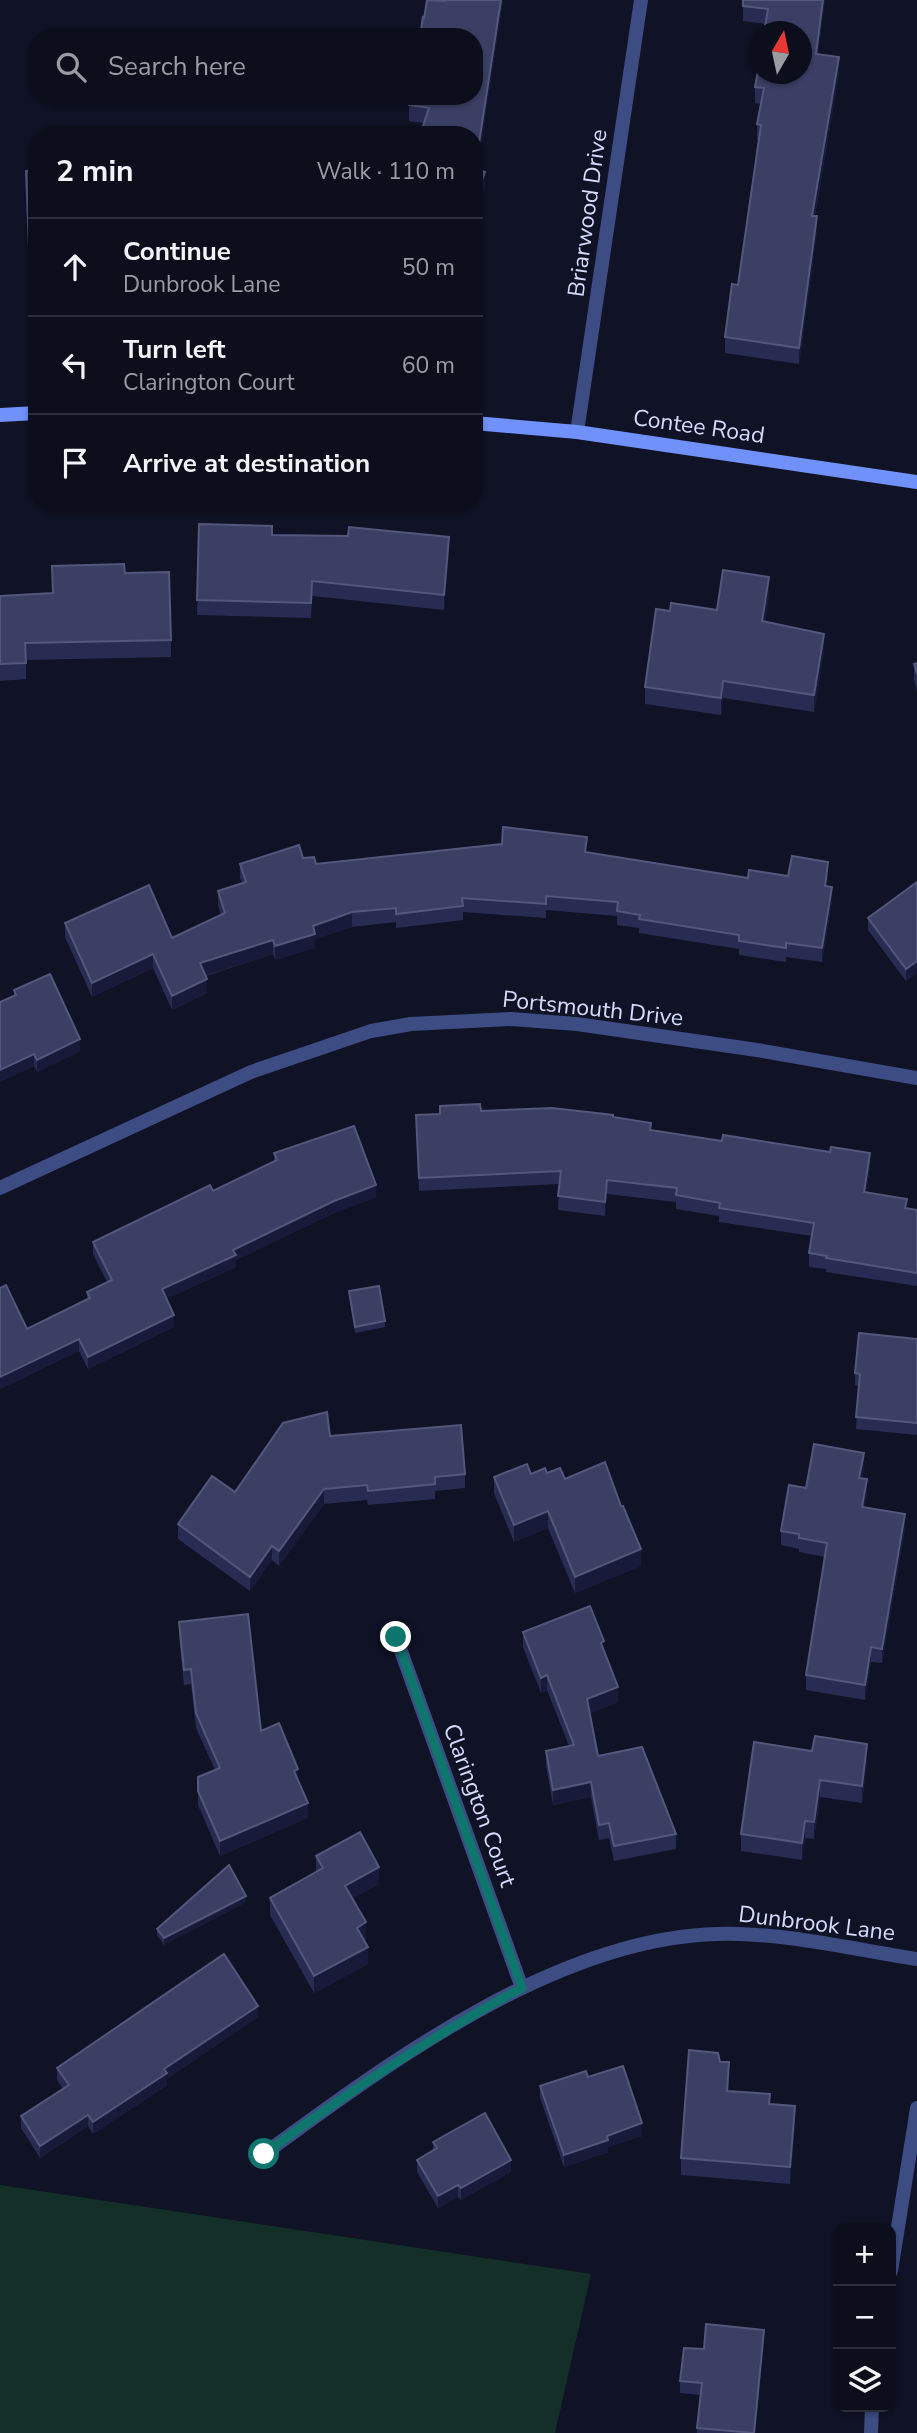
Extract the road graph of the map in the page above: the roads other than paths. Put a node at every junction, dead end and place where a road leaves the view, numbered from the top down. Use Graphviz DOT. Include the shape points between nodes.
graph roads {
  1 [pos="641,0"];
  2 [pos="28,413"];
  3 [pos="0,415"];
  4 [pos="483,424"];
  5 [pos="577,432"];
  6 [pos="917,482"];
  7 [pos="917,1078"];
  8 [pos="0,1188"];
  9 [pos="396,1637"];
  10 [pos="917,1959"];
  11 [pos="522,1988"];
  12 [pos="917,2108"];
  13 [pos="264,2154"];
  14 [pos="896,2240"];
  15 [pos="872,2412"];
  16 [pos="871,2433"];
  1 -- 5 [label="street, Briarwood Drive"];
  2 -- 3 [label="street"];
  4 -- 5 [label="street, Contee Road"];
  5 -- 6 [label="street, Contee Road"];
  7 -- 8 [label="street, Portsmouth Drive" via="577,1024 512,1019 411,1024 371,1031 251,1072"];
  9 -- 11 [label="street, Clarington Court"];
  10 -- 11 [label="street, Dunbrook Lane" via="774,1936 716,1934 627,1948"];
  11 -- 13 [label="street, Dunbrook Lane" via="354,2088"];
  12 -- 14 [label="street"];
  15 -- 16 [label="street"];
}
